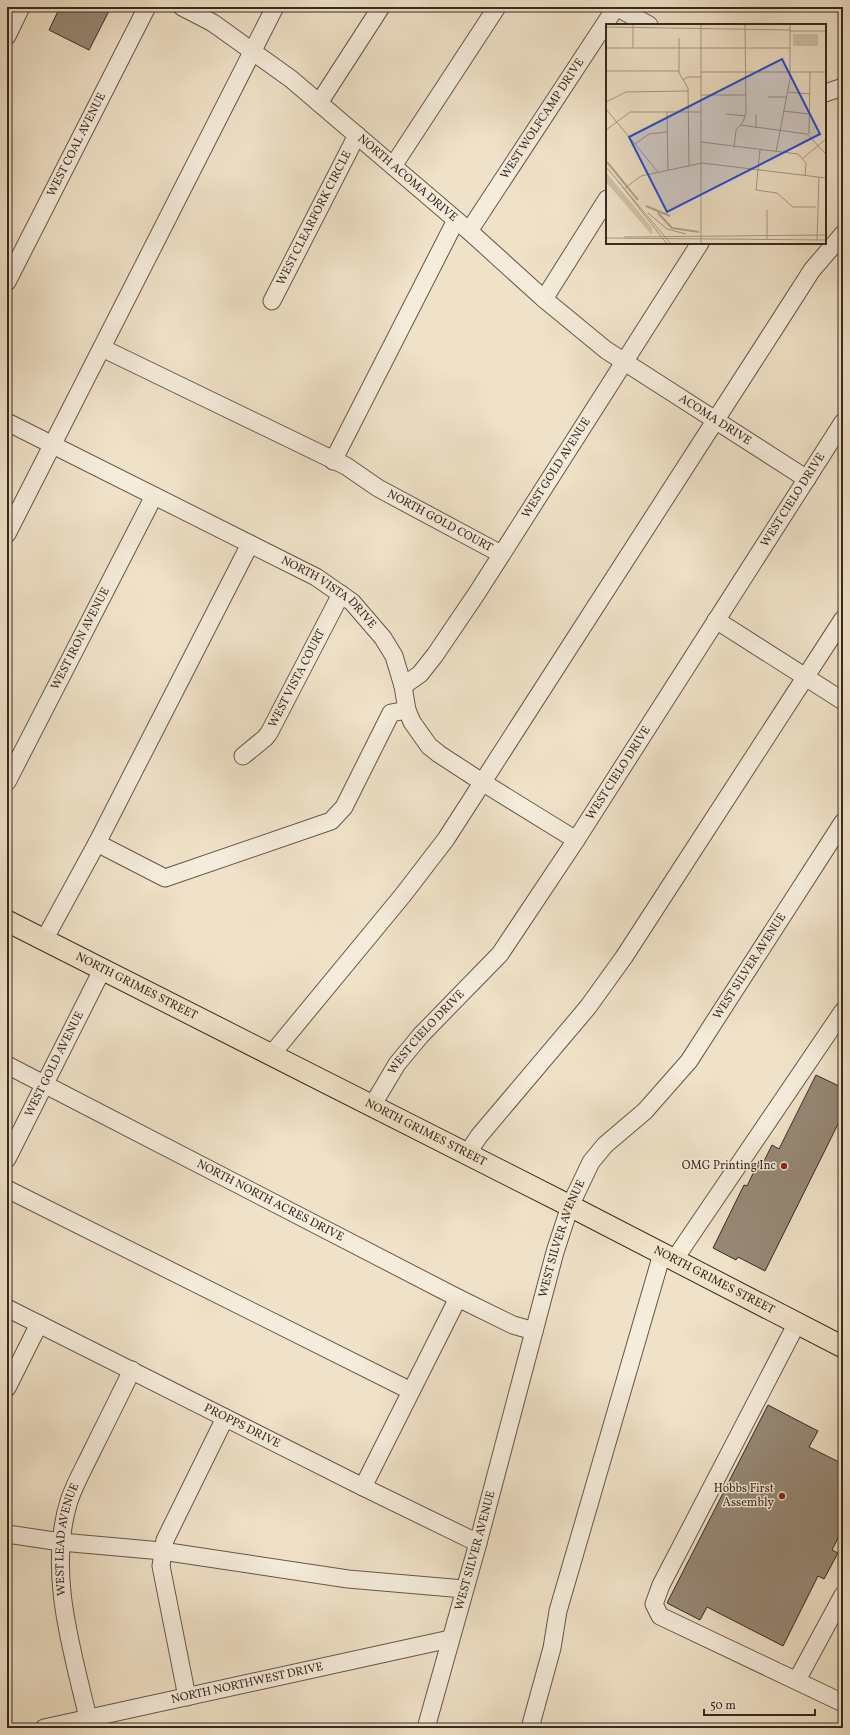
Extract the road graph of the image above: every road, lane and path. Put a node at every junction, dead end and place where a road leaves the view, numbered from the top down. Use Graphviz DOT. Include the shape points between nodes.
graph roads {
  1 [pos="21,7"];
  2 [pos="147,7"];
  3 [pos="182,7"];
  4 [pos="275,7"];
  5 [pos="381,7"];
  6 [pos="497,7"];
  7 [pos="616,7"];
  8 [pos="647,24"];
  9 [pos="7,36"];
  10 [pos="252,51"];
  11 [pos="843,87"];
  12 [pos="826,93"];
  13 [pos="319,103"];
  14 [pos="357,135"];
  15 [pos="393,166"];
  16 [pos="606,201"];
  17 [pos="463,225"];
  18 [pos="843,234"];
  19 [pos="699,244"];
  20 [pos="7,282"];
  21 [pos="544,299"];
  22 [pos="272,302"];
  23 [pos="102,348"];
  24 [pos="624,361"];
  25 [pos="714,420"];
  26 [pos="7,422"];
  27 [pos="843,422"];
  28 [pos="52,444"];
  29 [pos="333,461"];
  30 [pos="806,479"];
  31 [pos="154,496"];
  32 [pos="7,534"];
  33 [pos="250,544"];
  34 [pos="501,554"];
  35 [pos="341,594"];
  36 [pos="843,619"];
  37 [pos="716,620"];
  38 [pos="806,677"];
  39 [pos="403,686"];
  40 [pos="843,701"];
  41 [pos="407,710"];
  42 [pos="243,756"];
  43 [pos="7,782"];
  44 [pos="482,782"];
  45 [pos="843,822"];
  46 [pos="576,840"];
  47 [pos="98,843"];
  48 [pos="7,921"];
  49 [pos="44,940"];
  50 [pos="102,970"];
  51 [pos="843,1011"];
  52 [pos="271,1055"];
  53 [pos="7,1065"];
  54 [pos="45,1084"];
  55 [pos="372,1106"];
  56 [pos="467,1154"];
  57 [pos="7,1159"];
  58 [pos="7,1189"];
  59 [pos="570,1206"];
  60 [pos="668,1257"];
  61 [pos="458,1298"];
  62 [pos="7,1308"];
  63 [pos="797,1323"];
  64 [pos="39,1324"];
  65 [pos="534,1331"];
  66 [pos="843,1347"];
  67 [pos="132,1370"];
  68 [pos="7,1388"];
  69 [pos="411,1391"];
  70 [pos="226,1418"];
  71 [pos="363,1487"];
  72 [pos="7,1534"];
  73 [pos="61,1542"];
  74 [pos="478,1542"];
  75 [pos="162,1551"];
  76 [pos="464,1589"];
  77 [pos="843,1595"];
  78 [pos="450,1639"];
  79 [pos="797,1680"];
  80 [pos="187,1697"];
  81 [pos="843,1703"];
  82 [pos="88,1718"];
  83 [pos="44,1728"];
  84 [pos="426,1728"];
  85 [pos="530,1728"];
  1 -- 9 [label="street"];
  2 -- 20 [label="street, WEST COAL AVENUE"];
  3 -- 10 [label="street, NORTH ACOMA DRIVE" via="213,23"];
  4 -- 10 [label="street"];
  5 -- 13 [label="street"];
  6 -- 15 [label="street"];
  7 -- 8 [label="street"];
  7 -- 17 [label="street, WEST WOLFCAMP DRIVE"];
  10 -- 13 [label="street, NORTH ACOMA DRIVE"];
  10 -- 23 [label="street"];
  11 -- 12 [label="street"];
  13 -- 14 [label="street, NORTH ACOMA DRIVE"];
  14 -- 15 [label="street, NORTH ACOMA DRIVE"];
  14 -- 22 [label="street, WEST CLEARFORK CIRCLE"];
  15 -- 17 [label="street, NORTH ACOMA DRIVE"];
  16 -- 21 [label="street"];
  17 -- 21 [label="street, NORTH ACOMA DRIVE"];
  17 -- 29 [label="street, WEST WOLFCAMP DRIVE"];
  18 -- 25 [label="street" via="812,270"];
  19 -- 24 [label="street, WEST GOLD AVENUE"];
  21 -- 24 [label="street, NORTH ACOMA DRIVE" via="606,350"];
  23 -- 28 [label="street"];
  23 -- 29 [label="street, NORTH GOLD COURT"];
  24 -- 25 [label="street, ACOMA DRIVE"];
  24 -- 34 [label="street, WEST GOLD AVENUE"];
  25 -- 30 [label="street, ACOMA DRIVE"];
  25 -- 44 [label="street"];
  26 -- 28 [label="street, NORTH VISTA DRIVE"];
  27 -- 30 [label="street, WEST CIELO DRIVE"];
  28 -- 31 [label="street, NORTH VISTA DRIVE"];
  28 -- 32 [label="street"];
  29 -- 34 [label="street, NORTH GOLD COURT"];
  30 -- 37 [label="street, WEST CIELO DRIVE"];
  31 -- 33 [label="street, NORTH VISTA DRIVE"];
  31 -- 43 [label="street, WEST IRON AVENUE"];
  33 -- 35 [label="street, NORTH VISTA DRIVE" via="316,576"];
  33 -- 47 [label="street"];
  34 -- 39 [label="street, WEST GOLD AVENUE" via="435,656 420,674"];
  35 -- 39 [label="street, NORTH VISTA DRIVE" via="352,602 383,638 394,656"];
  35 -- 42 [label="street, WEST VISTA COURT" via="269,733"];
  36 -- 38 [label="street"];
  37 -- 38 [label="street"];
  37 -- 46 [label="street, WEST CIELO DRIVE"];
  38 -- 40 [label="street"];
  38 -- 56 [label="street" via="588,1007 479,1136"];
  39 -- 41 [label="street, NORTH VISTA DRIVE"];
  41 -- 44 [label="street, NORTH VISTA DRIVE" via="429,746"];
  41 -- 47 [label="street" via="391,713 344,807 331,821 165,878"];
  44 -- 46 [label="street, NORTH VISTA DRIVE"];
  44 -- 52 [label="street" via="446,839 408,889"];
  45 -- 59 [label="street, WEST SILVER AVENUE" via="689,1061 645,1112 605,1145 591,1162"];
  46 -- 55 [label="street, WEST CIELO DRIVE" via="500,954 421,1035 397,1064"];
  47 -- 49 [label="street"];
  48 -- 49 [label="main road, NORTH GRIMES STREET"];
  49 -- 50 [label="main road, NORTH GRIMES STREET"];
  50 -- 52 [label="main road, NORTH GRIMES STREET"];
  50 -- 54 [label="street, WEST GOLD AVENUE"];
  51 -- 60 [label="street"];
  52 -- 55 [label="main road, NORTH GRIMES STREET"];
  53 -- 54 [label="street, NORTH NORTH ACRES DRIVE"];
  54 -- 57 [label="street, WEST GOLD AVENUE"];
  54 -- 61 [label="street, NORTH NORTH ACRES DRIVE"];
  55 -- 56 [label="main road, NORTH GRIMES STREET"];
  56 -- 59 [label="main road, NORTH GRIMES STREET"];
  58 -- 69 [label="street"];
  59 -- 60 [label="main road, NORTH GRIMES STREET"];
  59 -- 65 [label="street, WEST SILVER AVENUE"];
  60 -- 63 [label="main road, NORTH GRIMES STREET"];
  60 -- 85 [label="street" via="558,1611 552,1648"];
  61 -- 65 [label="street, NORTH NORTH ACRES DRIVE" via="513,1325"];
  61 -- 69 [label="street"];
  62 -- 64 [label="street, PROPPS DRIVE"];
  63 -- 66 [label="main road, NORTH GRIMES STREET"];
  63 -- 79 [label="street" via="661,1585 654,1604 660,1616"];
  64 -- 67 [label="street, PROPPS DRIVE"];
  64 -- 68 [label="street"];
  65 -- 74 [label="street, WEST SILVER AVENUE"];
  67 -- 70 [label="street, PROPPS DRIVE"];
  67 -- 73 [label="street, WEST LEAD AVENUE" via="69,1502"];
  69 -- 71 [label="street"];
  70 -- 71 [label="street, PROPPS DRIVE"];
  70 -- 75 [label="street" via="164,1540"];
  71 -- 74 [label="street, PROPPS DRIVE"];
  72 -- 73 [label="street"];
  73 -- 75 [label="street"];
  73 -- 82 [label="street, WEST LEAD AVENUE" via="61,1591"];
  74 -- 76 [label="street, WEST SILVER AVENUE"];
  75 -- 76 [label="street" via="333,1577"];
  75 -- 80 [label="street" via="161,1566"];
  76 -- 78 [label="street, WEST SILVER AVENUE"];
  77 -- 79 [label="street"];
  78 -- 80 [label="street, NORTH NORTHWEST DRIVE"];
  78 -- 84 [label="street, WEST SILVER AVENUE"];
  79 -- 81 [label="street"];
  80 -- 82 [label="street, NORTH NORTHWEST DRIVE"];
  82 -- 83 [label="street, NORTH NORTHWEST DRIVE"];
}
